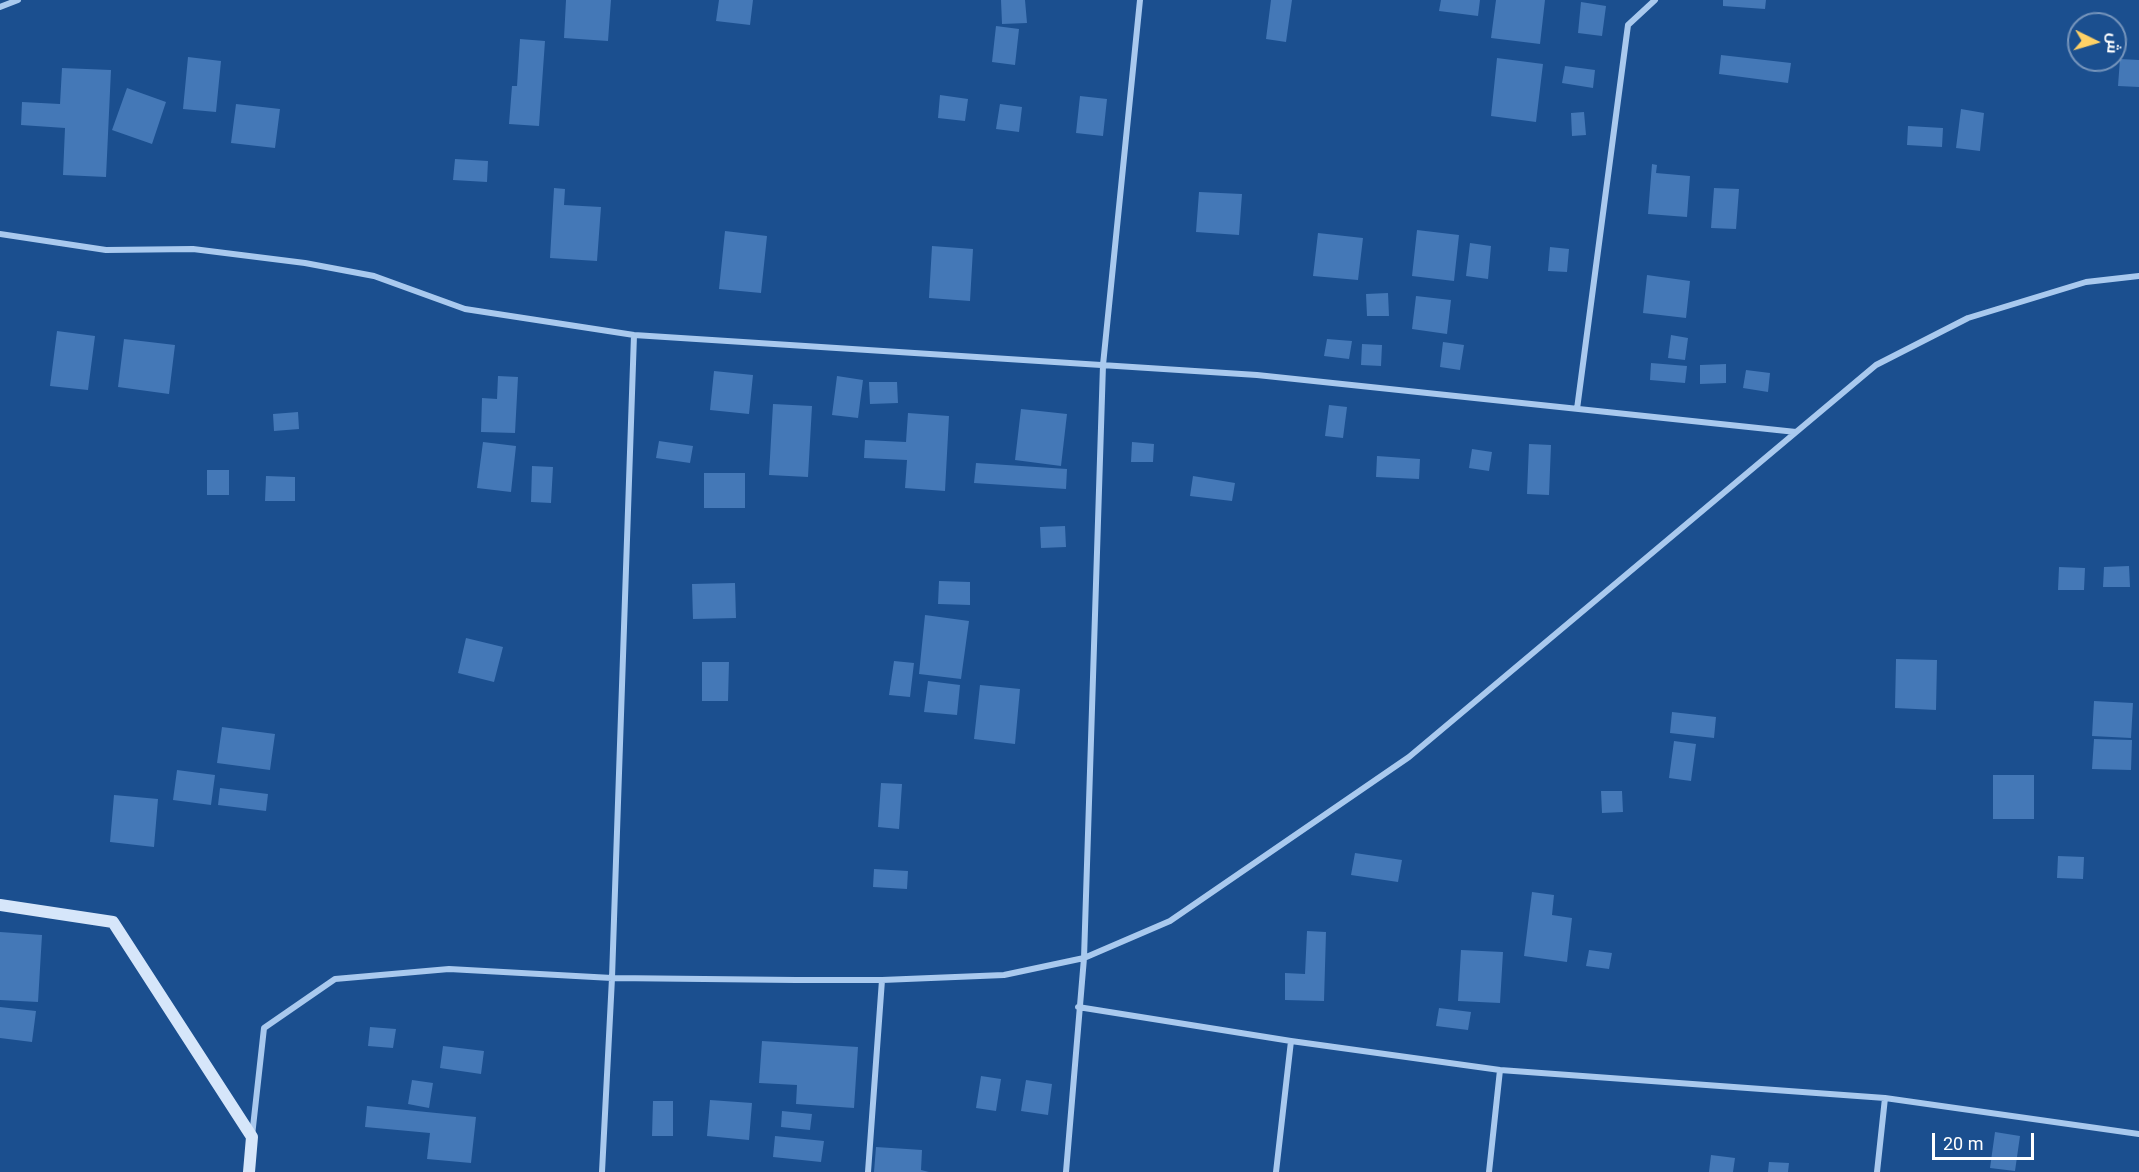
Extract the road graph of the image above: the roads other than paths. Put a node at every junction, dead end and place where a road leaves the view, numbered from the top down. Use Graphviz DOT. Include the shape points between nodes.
graph roads {
  1 [pos="18,0"];
  2 [pos="1140,0"];
  3 [pos="1655,0"];
  4 [pos="0,7"];
  5 [pos="0,234"];
  6 [pos="2139,276"];
  7 [pos="634,335"];
  8 [pos="1103,365"];
  9 [pos="1577,409"];
  10 [pos="1796,432"];
  11 [pos="0,905"];
  12 [pos="1084,958"];
  13 [pos="612,978"];
  14 [pos="882,980"];
  15 [pos="1078,1007"];
  16 [pos="1291,1041"];
  17 [pos="1500,1070"];
  18 [pos="1885,1098"];
  19 [pos="2139,1134"];
  20 [pos="252,1137"];
  21 [pos="249,1172"];
  22 [pos="602,1172"];
  23 [pos="868,1172"];
  24 [pos="1066,1172"];
  25 [pos="1276,1172"];
  26 [pos="1489,1172"];
  27 [pos="1877,1172"];
  1 -- 4 [label="street"];
  2 -- 8 [label="street"];
  3 -- 9 [label="street" via="1628,25"];
  5 -- 7 [label="street" via="106,250 193,249 306,263 374,276 465,309"];
  6 -- 10 [label="street" via="2086,282 1968,318 1876,365"];
  7 -- 8 [label="street"];
  7 -- 13 [label="street"];
  8 -- 9 [label="street" via="1257,375"];
  8 -- 12 [label="street"];
  9 -- 10 [label="street"];
  10 -- 12 [label="street" via="1409,757 1170,921"];
  11 -- 20 [label="street" via="113,922"];
  12 -- 14 [label="street" via="1004,975"];
  12 -- 15 [label="street"];
  13 -- 14 [label="street"];
  13 -- 20 [label="street" via="449,969 335,979 264,1028"];
  13 -- 22 [label="street"];
  14 -- 23 [label="street"];
  15 -- 16 [label="street"];
  15 -- 24 [label="street"];
  16 -- 17 [label="street"];
  16 -- 25 [label="street"];
  17 -- 18 [label="street"];
  17 -- 26 [label="street"];
  18 -- 19 [label="street"];
  18 -- 27 [label="street"];
  20 -- 21 [label="street"];
}
